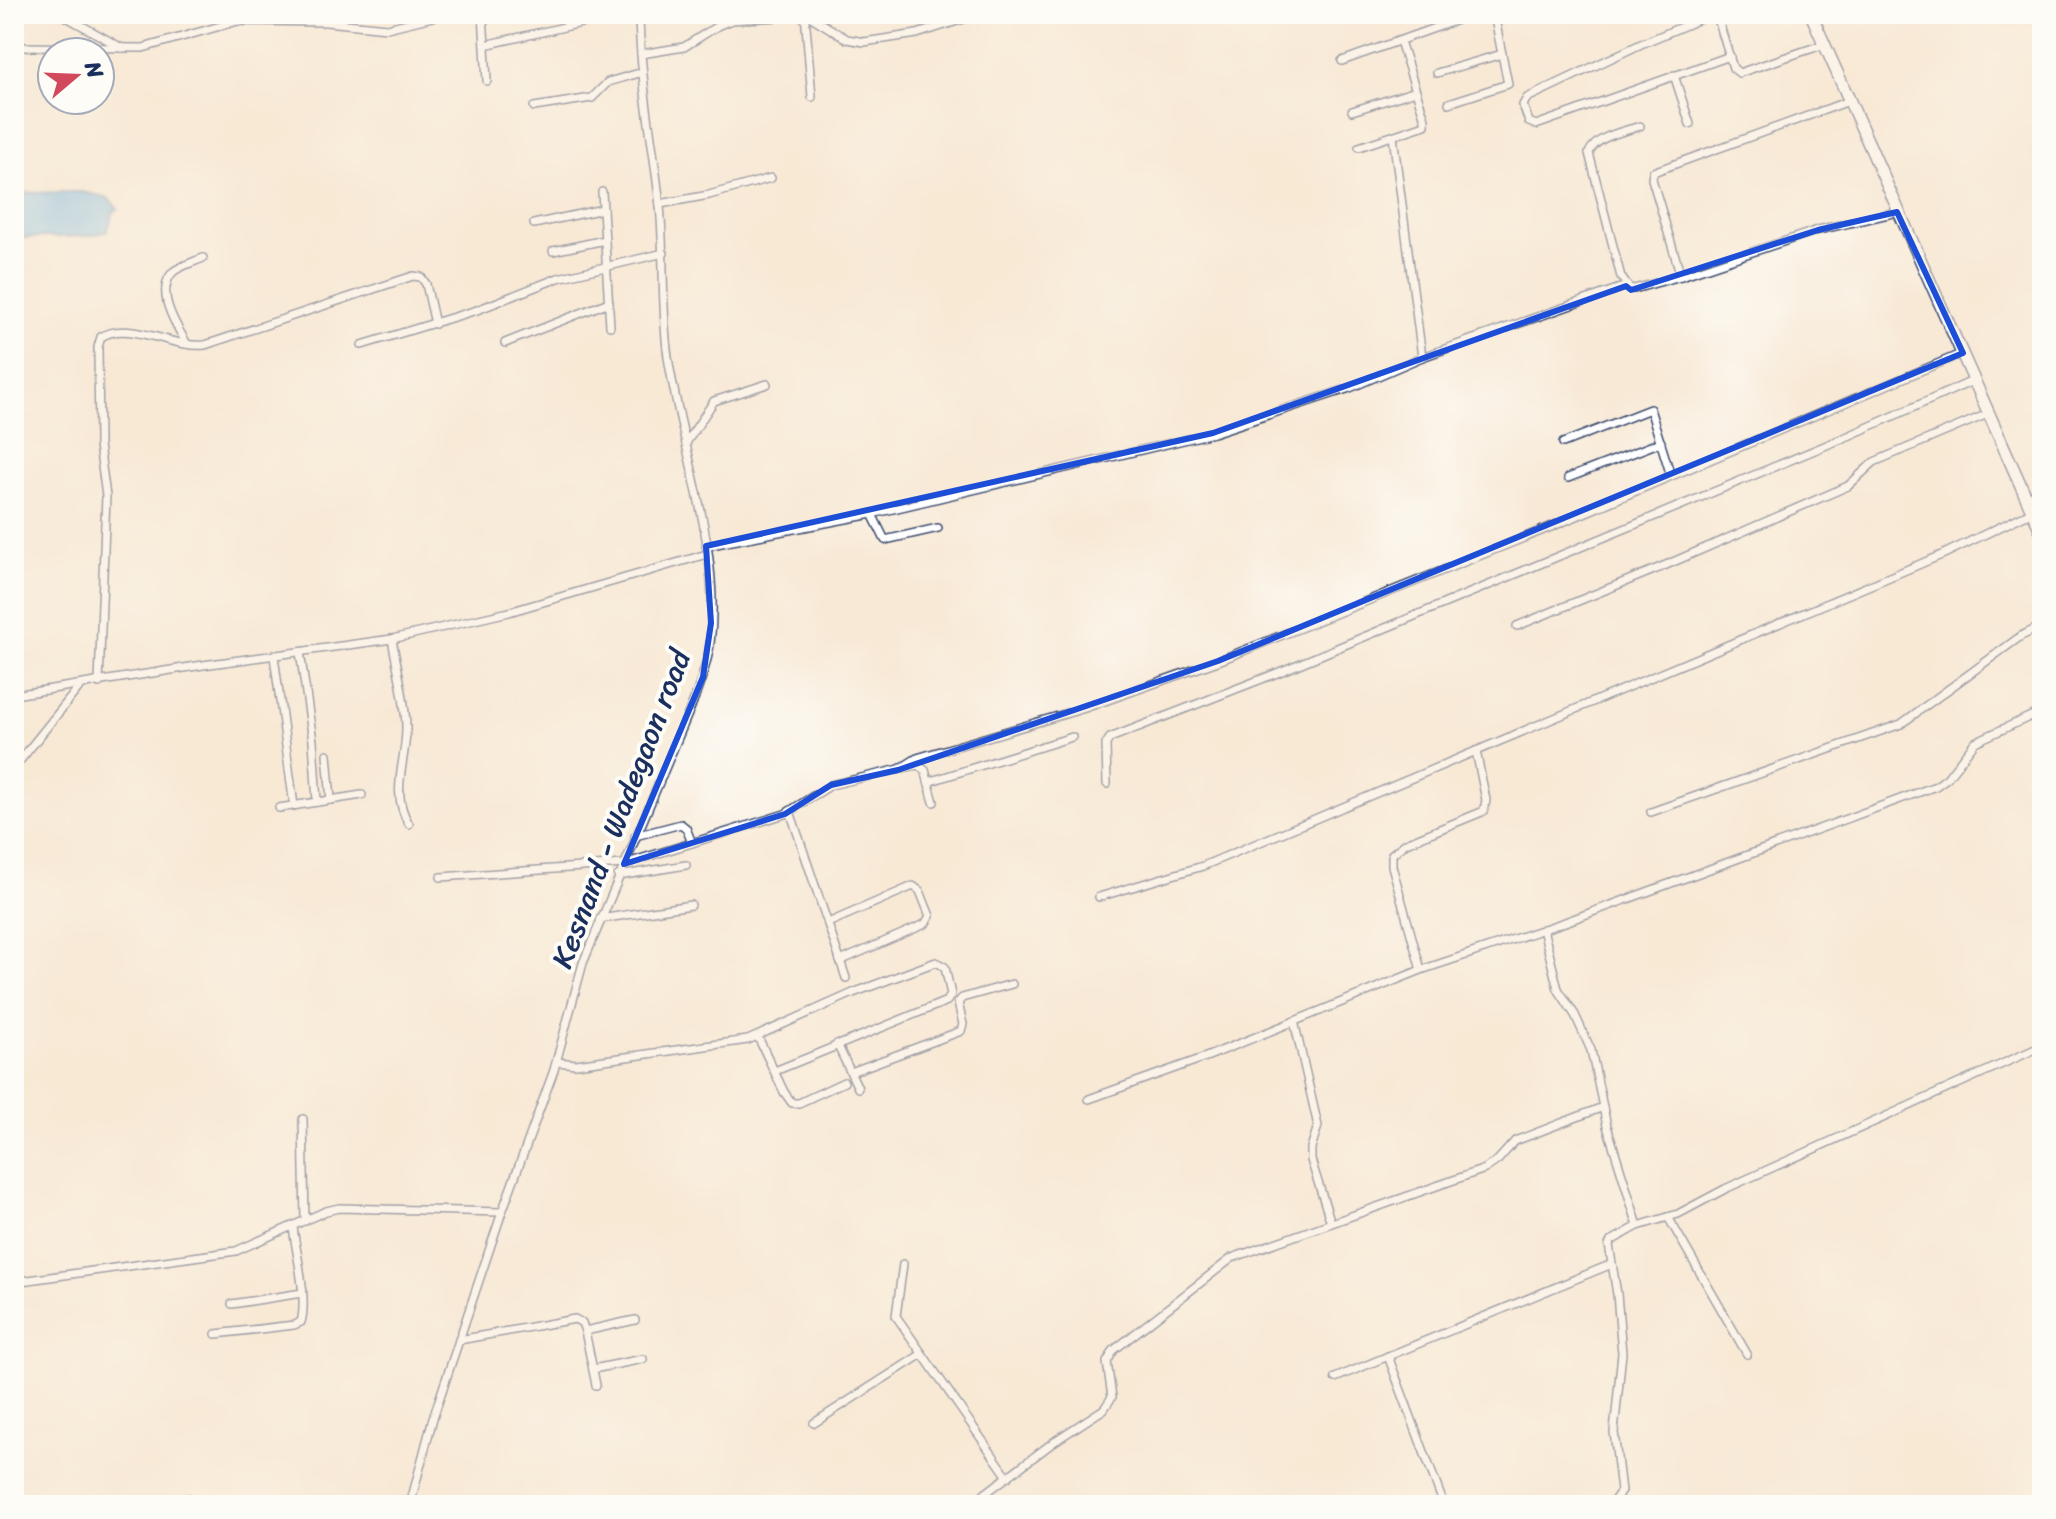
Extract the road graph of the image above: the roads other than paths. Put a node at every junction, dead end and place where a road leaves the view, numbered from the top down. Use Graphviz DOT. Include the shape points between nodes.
graph roads {
  1 [pos="61,14"];
  2 [pos="406,14"];
  3 [pos="445,14"];
  4 [pos="483,14"];
  5 [pos="621,14"];
  6 [pos="639,14"];
  7 [pos="805,14"];
  8 [pos="979,14"];
  9 [pos="1474,14"];
  10 [pos="1494,14"];
  11 [pos="1713,14"];
  12 [pos="1811,14"];
  13 [pos="430,16"];
  14 [pos="407,24"];
  15 [pos="1400,41"];
  16 [pos="1825,44"];
  17 [pos="485,45"];
  18 [pos="14,47"];
  19 [pos="123,48"];
  20 [pos="641,54"];
  21 [pos="1502,54"];
  22 [pos="1730,56"];
  23 [pos="1342,61"];
  24 [pos="643,72"];
  25 [pos="1437,73"];
  26 [pos="1674,75"];
  27 [pos="487,81"];
  28 [pos="1416,91"];
  29 [pos="812,97"];
  30 [pos="1849,101"];
  31 [pos="1449,103"];
  32 [pos="534,107"];
  33 [pos="1352,111"];
  34 [pos="1690,124"];
  35 [pos="1640,126"];
  36 [pos="1393,136"];
  37 [pos="1359,147"];
  38 [pos="771,178"];
  39 [pos="602,192"];
  40 [pos="660,204"];
  41 [pos="603,209"];
  42 [pos="1897,212"];
  43 [pos="534,224"];
  44 [pos="605,240"];
  45 [pos="553,251"];
  46 [pos="664,253"];
  47 [pos="203,258"];
  48 [pos="607,265"];
  49 [pos="1681,276"];
  50 [pos="1626,286"];
  51 [pos="609,302"];
  52 [pos="435,324"];
  53 [pos="610,326"];
  54 [pos="505,343"];
  55 [pos="187,344"];
  56 [pos="362,345"];
  57 [pos="1963,353"];
  58 [pos="1422,357"];
  59 [pos="1975,380"];
  60 [pos="767,384"];
  61 [pos="1990,413"];
  62 [pos="1661,442"];
  63 [pos="686,443"];
  64 [pos="1563,443"];
  65 [pos="1671,476"];
  66 [pos="1568,478"];
  67 [pos="2033,511"];
  68 [pos="872,514"];
  69 [pos="938,528"];
  70 [pos="2042,533"];
  71 [pos="706,550"];
  72 [pos="1517,626"];
  73 [pos="2042,626"];
  74 [pos="392,639"];
  75 [pos="300,652"];
  76 [pos="274,656"];
  77 [pos="99,683"];
  78 [pos="80,686"];
  79 [pos="14,695"];
  80 [pos="2042,711"];
  81 [pos="1072,737"];
  82 [pos="1476,751"];
  83 [pos="327,754"];
  84 [pos="14,768"];
  85 [pos="898,770"];
  86 [pos="928,782"];
  87 [pos="1107,784"];
  88 [pos="362,795"];
  89 [pos="331,800"];
  90 [pos="317,802"];
  91 [pos="934,802"];
  92 [pos="294,806"];
  93 [pos="279,808"];
  94 [pos="790,811"];
  95 [pos="1651,812"];
  96 [pos="409,824"];
  97 [pos="635,836"];
  98 [pos="692,843"];
  99 [pos="624,864"];
  100 [pos="686,865"];
  101 [pos="618,876"];
  102 [pos="441,877"];
  103 [pos="1099,897"];
  104 [pos="691,905"];
  105 [pos="600,919"];
  106 [pos="828,923"];
  107 [pos="1543,929"];
  108 [pos="840,961"];
  109 [pos="1421,970"];
  110 [pos="846,978"];
  111 [pos="1012,984"];
  112 [pos="950,997"];
  113 [pos="960,1000"];
  114 [pos="1294,1021"];
  115 [pos="758,1037"];
  116 [pos="837,1044"];
  117 [pos="2042,1046"];
  118 [pos="557,1062"];
  119 [pos="775,1071"];
  120 [pos="851,1072"];
  121 [pos="844,1082"];
  122 [pos="858,1088"];
  123 [pos="1089,1099"];
  124 [pos="1603,1107"];
  125 [pos="303,1119"];
  126 [pos="502,1212"];
  127 [pos="1668,1217"];
  128 [pos="305,1221"];
  129 [pos="1331,1223"];
  130 [pos="1638,1226"];
  131 [pos="293,1227"];
  132 [pos="903,1264"];
  133 [pos="1612,1264"];
  134 [pos="14,1282"];
  135 [pos="302,1293"];
  136 [pos="232,1304"];
  137 [pos="635,1320"];
  138 [pos="585,1331"];
  139 [pos="216,1334"];
  140 [pos="459,1340"];
  141 [pos="922,1354"];
  142 [pos="1747,1354"];
  143 [pos="1388,1356"];
  144 [pos="643,1359"];
  145 [pos="593,1369"];
  146 [pos="1335,1378"];
  147 [pos="596,1385"];
  148 [pos="814,1423"];
  149 [pos="1008,1477"];
  150 [pos="410,1505"];
  151 [pos="970,1505"];
  152 [pos="1444,1505"];
  153 [pos="1611,1505"];
  1 -- 19 [label="street"];
  2 -- 14 [label="street"];
  3 -- 13 [label="street"];
  4 -- 17 [label="street"];
  5 -- 17 [label="street"];
  6 -- 20 [label="street, Kesnand - Wadegaon road"];
  7 -- 8 [label="street" via="847,39 864,42 917,34"];
  7 -- 20 [label="street" via="725,22 684,47"];
  7 -- 29 [label="street"];
  9 -- 15 [label="street"];
  10 -- 21 [label="street"];
  11 -- 22 [label="street"];
  11 -- 26 [label="street" via="1527,98 1523,105 1529,122 1536,125"];
  12 -- 16 [label="main road"];
  13 -- 14 [label="street"];
  14 -- 19 [label="street" via="387,28 238,21 149,47"];
  15 -- 23 [label="street"];
  15 -- 28 [label="street"];
  16 -- 22 [label="street" via="1743,72 1735,70"];
  16 -- 30 [label="main road"];
  17 -- 27 [label="street"];
  18 -- 19 [label="street"];
  20 -- 24 [label="street, Kesnand - Wadegaon road"];
  21 -- 25 [label="street"];
  21 -- 31 [label="street" via="1506,86"];
  22 -- 26 [label="street"];
  24 -- 32 [label="street" via="608,82 592,98"];
  24 -- 40 [label="street, Kesnand - Wadegaon road"];
  26 -- 34 [label="street"];
  28 -- 33 [label="street"];
  28 -- 36 [label="street" via="1425,125"];
  30 -- 42 [label="main road"];
  30 -- 49 [label="street" via="1653,172"];
  35 -- 50 [label="street" via="1600,140 1589,153"];
  36 -- 37 [label="street"];
  36 -- 58 [label="street"];
  38 -- 40 [label="street"];
  39 -- 41 [label="street"];
  40 -- 46 [label="street, Kesnand - Wadegaon road"];
  41 -- 43 [label="street"];
  41 -- 44 [label="street"];
  42 -- 49 [label="street" via="1818,230"];
  42 -- 57 [label="main road"];
  44 -- 45 [label="street"];
  44 -- 48 [label="street"];
  46 -- 48 [label="street"];
  46 -- 63 [label="street, Kesnand - Wadegaon road" via="667,346"];
  47 -- 55 [label="street" via="173,273 168,286 167,307"];
  48 -- 51 [label="street"];
  48 -- 52 [label="street"];
  49 -- 50 [label="street" via="1634,289"];
  50 -- 58 [label="street"];
  51 -- 53 [label="street"];
  51 -- 54 [label="street"];
  52 -- 55 [label="street" via="426,284 413,276 215,342"];
  52 -- 56 [label="street"];
  55 -- 77 [label="street" via="141,333 109,333 99,341 99,445 106,496"];
  57 -- 59 [label="main road"];
  57 -- 65 [label="street"];
  58 -- 68 [label="street" via="1350,388 1213,433"];
  59 -- 61 [label="main road"];
  59 -- 87 [label="street" via="1110,738"];
  60 -- 63 [label="street" via="714,401"];
  61 -- 67 [label="main road"];
  61 -- 72 [label="street" via="1874,462 1848,486"];
  62 -- 64 [label="street" via="1649,409"];
  62 -- 65 [label="street"];
  62 -- 66 [label="street"];
  63 -- 71 [label="street, Kesnand - Wadegaon road"];
  65 -- 85 [label="street" via="1218,661 911,760"];
  67 -- 70 [label="main road"];
  67 -- 82 [label="street" via="1944,554"];
  68 -- 69 [label="street" via="885,540"];
  68 -- 71 [label="street"];
  71 -- 74 [label="street" via="509,612"];
  71 -- 97 [label="street, Kesnand - Wadegaon road" via="711,623 703,677"];
  73 -- 95 [label="street" via="1901,724"];
  74 -- 75 [label="street"];
  74 -- 96 [label="street" via="406,724 398,788"];
  75 -- 76 [label="street"];
  75 -- 90 [label="street"];
  76 -- 77 [label="street"];
  76 -- 92 [label="street"];
  77 -- 78 [label="street"];
  78 -- 79 [label="street"];
  78 -- 84 [label="street"];
  80 -- 107 [label="street" via="1975,742 1936,786"];
  81 -- 86 [label="street"];
  82 -- 103 [label="street" via="1203,866"];
  82 -- 109 [label="street" via="1484,811 1406,843 1392,854"];
  83 -- 89 [label="street"];
  85 -- 86 [label="street" via="920,766"];
  85 -- 94 [label="street" via="831,785"];
  86 -- 91 [label="street"];
  88 -- 89 [label="street"];
  89 -- 90 [label="street"];
  90 -- 92 [label="street"];
  92 -- 93 [label="street"];
  94 -- 98 [label="street"];
  94 -- 106 [label="street"];
  97 -- 98 [label="street" via="681,824"];
  97 -- 99 [label="street, Kesnand - Wadegaon road"];
  98 -- 99 [label="street"];
  99 -- 101 [label="street, Kesnand - Wadegaon road"];
  99 -- 102 [label="street"];
  100 -- 101 [label="street"];
  101 -- 105 [label="street, Kesnand - Wadegaon road"];
  104 -- 105 [label="street"];
  105 -- 118 [label="street, Kesnand - Wadegaon road"];
  106 -- 108 [label="street"];
  106 -- 108 [label="street" via="913,886 930,916 925,924"];
  107 -- 109 [label="street"];
  107 -- 124 [label="street" via="1558,989 1587,1038"];
  108 -- 110 [label="street"];
  109 -- 114 [label="street"];
  111 -- 113 [label="street"];
  112 -- 113 [label="street"];
  112 -- 115 [label="street" via="945,967 936,962"];
  112 -- 116 [label="street"];
  113 -- 120 [label="street" via="961,1031"];
  114 -- 123 [label="street"];
  114 -- 129 [label="street" via="1318,1126 1311,1160"];
  115 -- 118 [label="street" via="576,1064"];
  115 -- 119 [label="street"];
  116 -- 119 [label="street"];
  116 -- 120 [label="street"];
  117 -- 127 [label="street"];
  118 -- 126 [label="street, Kesnand - Wadegaon road"];
  119 -- 121 [label="street" via="792,1103"];
  120 -- 122 [label="street"];
  124 -- 129 [label="street" via="1515,1141 1485,1169"];
  124 -- 130 [label="street"];
  125 -- 128 [label="street"];
  126 -- 128 [label="street" via="339,1208"];
  126 -- 140 [label="street, Kesnand - Wadegaon road"];
  127 -- 130 [label="street"];
  127 -- 142 [label="street"];
  128 -- 131 [label="street"];
  129 -- 149 [label="street" via="1223,1263 1114,1350 1107,1362 1112,1397 1104,1409"];
  130 -- 133 [label="street" via="1611,1241"];
  131 -- 134 [label="street" via="219,1255"];
  131 -- 135 [label="street"];
  132 -- 141 [label="street" via="896,1316"];
  133 -- 143 [label="street"];
  133 -- 153 [label="street" via="1622,1353 1614,1432 1622,1481"];
  135 -- 136 [label="street"];
  135 -- 139 [label="street" via="301,1322"];
  137 -- 138 [label="street"];
  138 -- 140 [label="street" via="575,1319"];
  138 -- 145 [label="street"];
  140 -- 150 [label="street, Kesnand - Wadegaon road"];
  141 -- 148 [label="street"];
  141 -- 149 [label="street"];
  143 -- 146 [label="street"];
  143 -- 152 [label="street"];
  144 -- 145 [label="street"];
  145 -- 147 [label="street"];
  149 -- 151 [label="street"];
}
